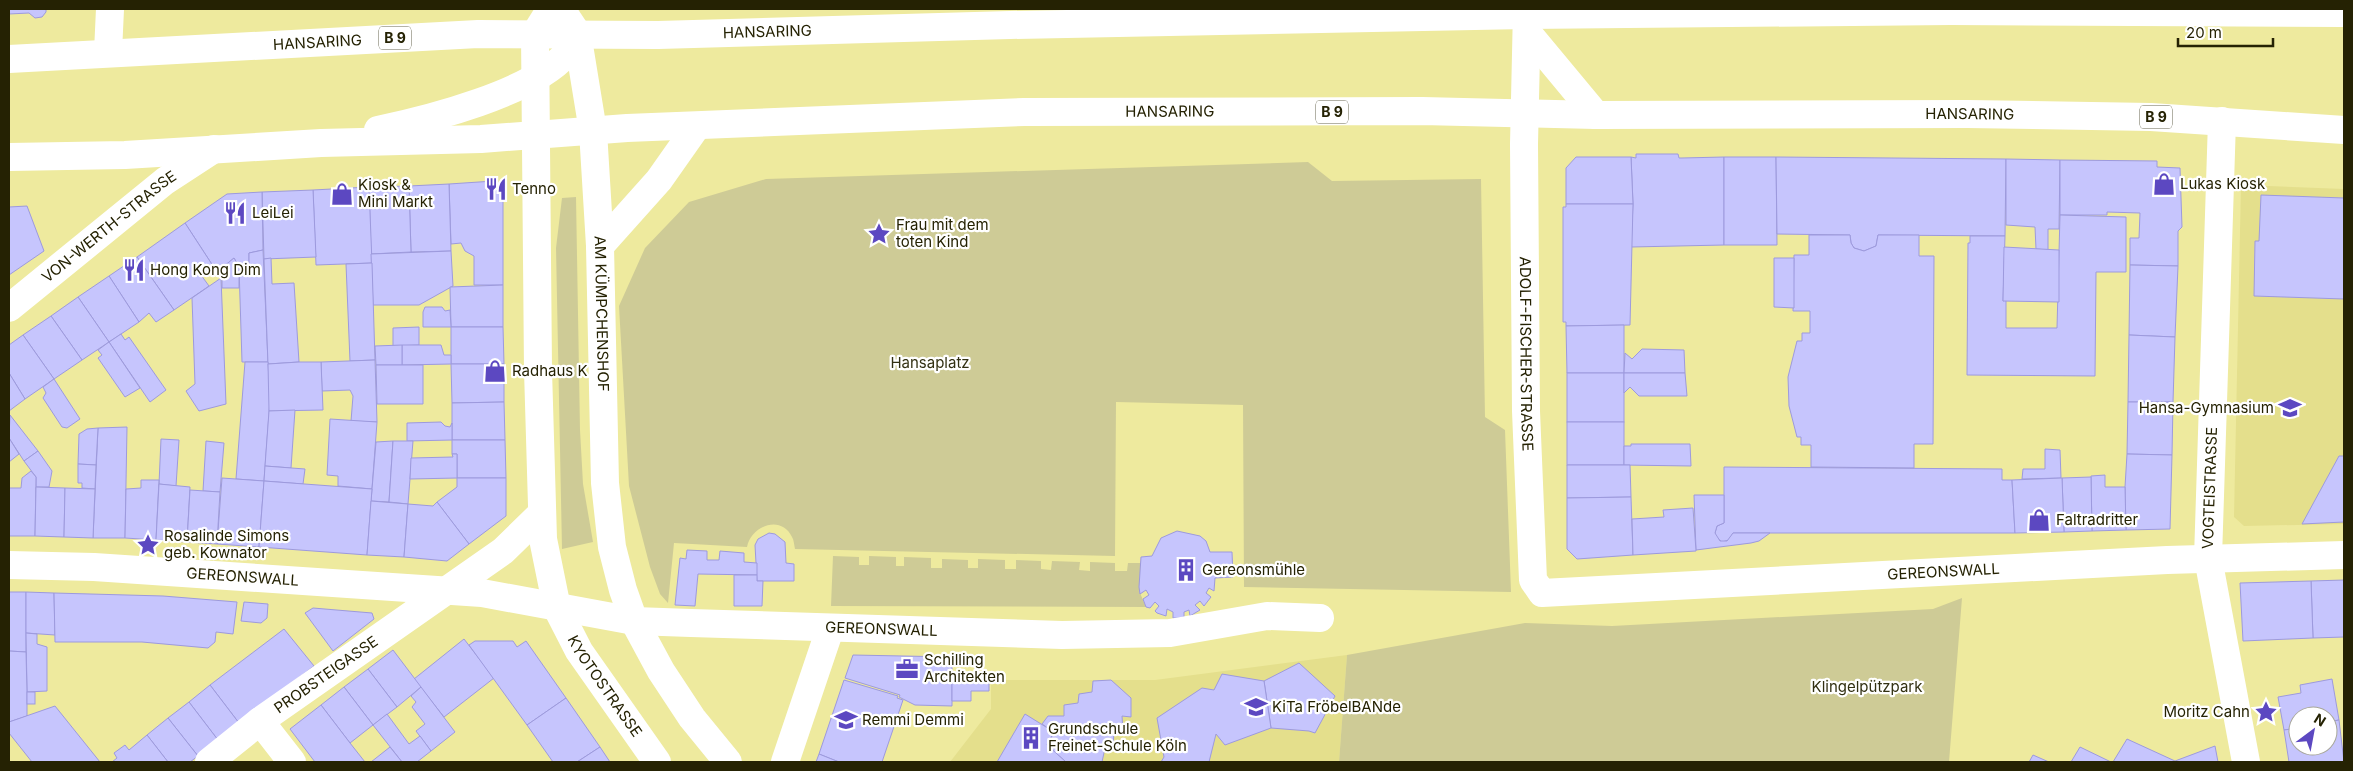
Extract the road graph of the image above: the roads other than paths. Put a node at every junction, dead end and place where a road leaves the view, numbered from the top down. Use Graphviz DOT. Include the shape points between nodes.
graph roads {
  1 [pos="110,9"];
  2 [pos="552,9"];
  3 [pos="561,9"];
  4 [pos="2344,13"];
  5 [pos="1526,19"];
  6 [pos="535,34"];
  7 [pos="578,42"];
  8 [pos="108,52"];
  9 [pos="9,58"];
  10 [pos="536,78"];
  11 [pos="1525,112"];
  12 [pos="1596,115"];
  13 [pos="2222,120"];
  14 [pos="697,126"];
  15 [pos="2344,130"];
  16 [pos="593,131"];
  17 [pos="537,136"];
  18 [pos="321,143"];
  19 [pos="214,150"];
  20 [pos="9,157"];
  21 [pos="600,246"];
  22 [pos="9,308"];
  23 [pos="542,513"];
  24 [pos="2344,555"];
  25 [pos="2208,558"];
  26 [pos="9,565"];
  27 [pos="445,591"];
  28 [pos="1542,594"];
  29 [pos="558,608"];
  30 [pos="1320,618"];
  31 [pos="634,621"];
  32 [pos="830,629"];
  33 [pos="260,721"];
  34 [pos="209,762"];
  35 [pos="292,762"];
  36 [pos="657,762"];
  37 [pos="728,762"];
  38 [pos="786,762"];
  39 [pos="2246,762"];
  1 -- 8 [label="main road"];
  2 -- 6 [label="main road"];
  3 -- 7 [label="main road, AM KÜMPCHENSHOF"];
  4 -- 5 [label="main road, HANSARING" via="1951,11"];
  5 -- 7 [label="main road, HANSARING" via="606,35"];
  5 -- 11 [label="main road"];
  5 -- 12 [label="main road"];
  6 -- 7 [label="main road, HANSARING / B 9"];
  6 -- 8 [label="main road, HANSARING / B 9" via="449,35"];
  6 -- 10 [label="main road"];
  7 -- 10 [label="main road, B 9"];
  7 -- 16 [label="main road, AM KÜMPCHENSHOF"];
  7 -- 17 [label="main road" via="549,95"];
  8 -- 9 [label="main road, HANSARING / B 9"];
  10 -- 17 [label="main road"];
  10 -- 18 [label="main road, B 9" via="458,110"];
  11 -- 12 [label="main road, HANSARING / B 9"];
  11 -- 14 [label="main road, HANSARING / B 9" via="1024,112"];
  11 -- 28 [label="main road, ADOLF-FISCHER-STRASSE" via="1526,411 1533,580"];
  12 -- 13 [label="main road, HANSARING / B 9" via="1967,114"];
  13 -- 15 [label="main road, HANSARING / B 9"];
  13 -- 25 [label="main road, VOGTEISTRASSE"];
  14 -- 16 [label="main road, HANSARING / B 9"];
  14 -- 21 [label="main road" via="659,180"];
  16 -- 17 [label="main road, HANSARING / B 9"];
  16 -- 21 [label="main road, AM KÜMPCHENSHOF"];
  17 -- 18 [label="main road, HANSARING / B 9"];
  17 -- 23 [label="main road"];
  18 -- 19 [label="main road, HANSARING / B 9"];
  19 -- 20 [label="main road, HANSARING / B 9"];
  19 -- 22 [label="main road, VON-WERTH-STRASSE" via="165,181"];
  21 -- 31 [label="main road, AM KÜMPCHENSHOF" via="605,483 612,547"];
  23 -- 27 [label="main road" via="503,551"];
  23 -- 29 [label="main road" via="546,562"];
  24 -- 25 [label="main road, GEREONSWALL"];
  25 -- 28 [label="main road, GEREONSWALL"];
  25 -- 39 [label="main road, VOGTEISTRASSE"];
  26 -- 27 [label="main road, GEREONSWALL" via="94,567"];
  27 -- 29 [label="main road, GEREONSWALL" via="482,593"];
  27 -- 33 [label="main road, PROBSTEIGASSE"];
  29 -- 31 [label="main road, GEREONSWALL"];
  29 -- 36 [label="main road, KYOTOSTRASSE" via="579,651"];
  30 -- 32 [label="main road, GEREONSWALL" via="1267,616 1170,633 1062,635"];
  31 -- 32 [label="main road, GEREONSWALL"];
  31 -- 37 [label="main road" via="661,672"];
  32 -- 38 [label="main road"];
  33 -- 34 [label="main road, PROBSTEIGASSE"];
  33 -- 35 [label="main road"];
}
